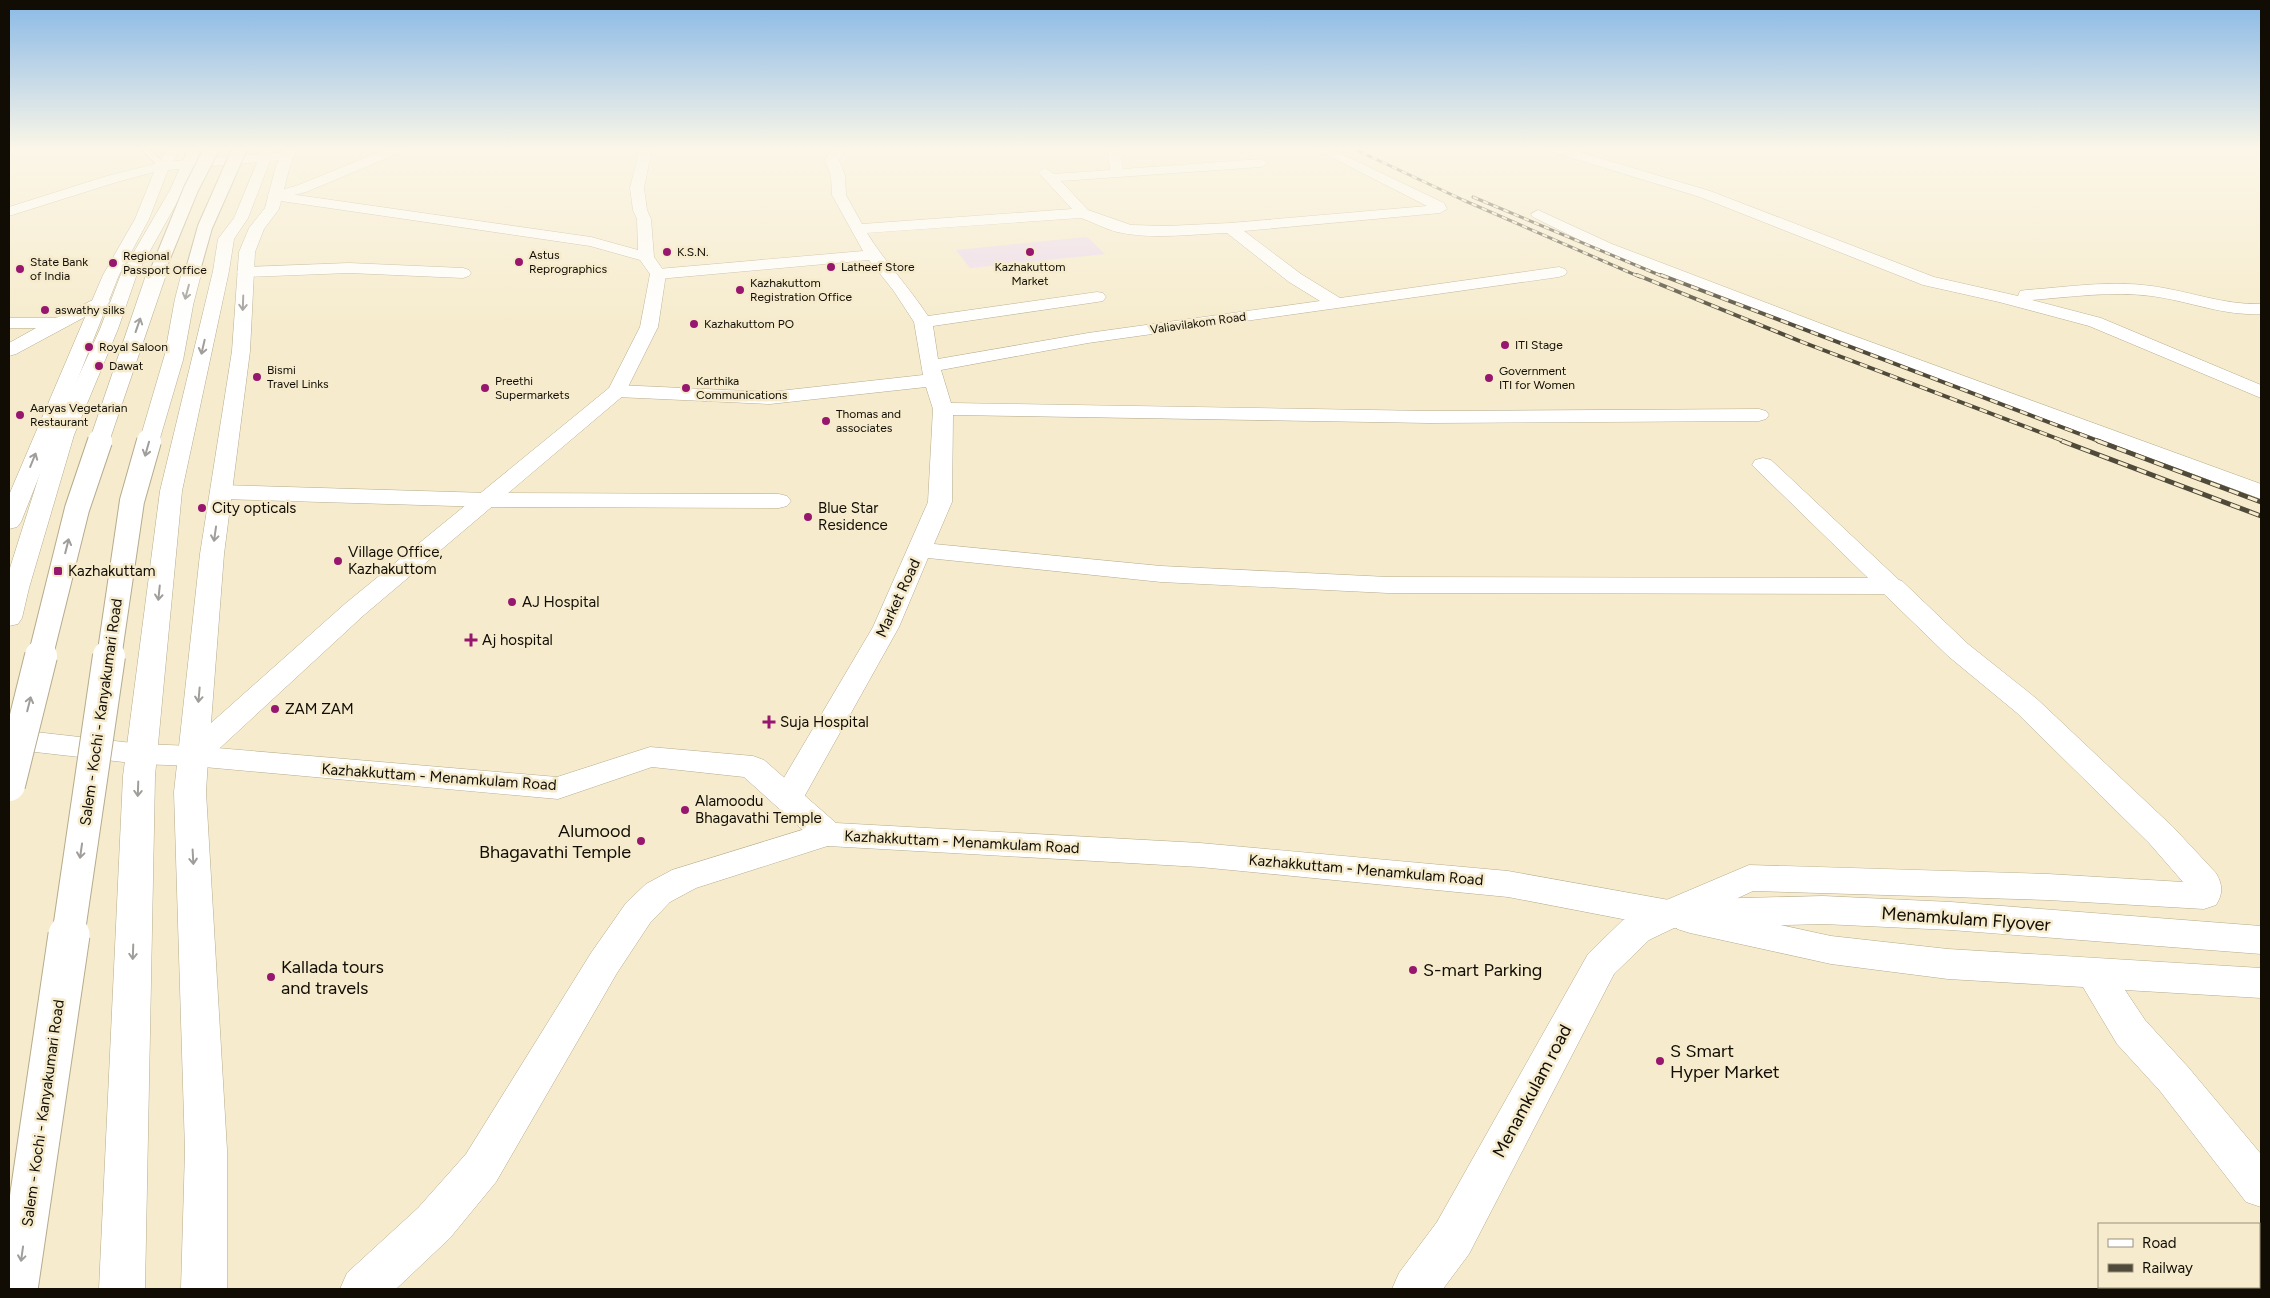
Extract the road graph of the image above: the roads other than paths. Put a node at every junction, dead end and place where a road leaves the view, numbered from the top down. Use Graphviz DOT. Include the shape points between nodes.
graph roads {
  1 [pos="146,209"];
  2 [pos="166,209"];
  3 [pos="183,209"];
  4 [pos="222,209"];
  5 [pos="245,209"];
  6 [pos="272,209"];
  7 [pos="361,209"];
  8 [pos="640,209"];
  9 [pos="846,209"];
  10 [pos="1079,209"];
  11 [pos="1440,209"];
  12 [pos="1743,209"];
  13 [pos="1083,213"];
  14 [pos="1538,214"];
  15 [pos="644,219"];
  16 [pos="1230,228"];
  17 [pos="858,229"];
  18 [pos="591,242"];
  19 [pos="873,255"];
  20 [pos="652,265"];
  21 [pos="245,272"];
  22 [pos="1559,272"];
  23 [pos="463,273"];
  24 [pos="1097,297"];
  25 [pos="2002,297"];
  26 [pos="101,301"];
  27 [pos="1337,304"];
  28 [pos="2261,309"];
  29 [pos="923,322"];
  30 [pos="9,323"];
  31 [pos="62,323"];
  32 [pos="9,350"];
  33 [pos="932,373"];
  34 [pos="617,391"];
  35 [pos="2261,392"];
  36 [pos="943,409"];
  37 [pos="1759,415"];
  38 [pos="1763,465"];
  39 [pos="15,492"];
  40 [pos="221,492"];
  41 [pos="2261,492"];
  42 [pos="488,500"];
  43 [pos="779,501"];
  44 [pos="9,522"];
  45 [pos="920,550"];
  46 [pos="1893,586"];
  47 [pos="9,618"];
  48 [pos="9,739"];
  49 [pos="141,754"];
  50 [pos="193,756"];
  51 [pos="9,785"];
  52 [pos="788,798"];
  53 [pos="828,834"];
  54 [pos="1670,914"];
  55 [pos="2261,940"];
  56 [pos="2094,973"];
  57 [pos="2261,983"];
  58 [pos="2261,1187"];
  59 [pos="17,1289"];
  60 [pos="122,1289"];
  61 [pos="204,1289"];
  62 [pos="363,1289"];
  63 [pos="1415,1289"];
  1 -- 26 [label="main road"];
  2 -- 47 [label="main road" via="129,274 63,435"];
  51 -- 3 [label="main road, one-way, bridge" via="77,508 156,275"];
  4 -- 59 [label="main road, Salem - Kochi - Kanyakumari Road, one-way, bridge" via="205,228 184,302 174,357 132,501"];
  5 -- 49 [label="main road, one-way" via="226,239 171,491"];
  6 -- 21 [label="main road" via="256,228"];
  7 -- 18 [label="main road"];
  8 -- 15 [label="main road"];
  9 -- 17 [label="main road, Market Road"];
  10 -- 13 [label="main road"];
  11 -- 16 [label="main road"];
  12 -- 25 [label="main road" via="1929,281"];
  13 -- 16 [label="main road" via="1131,230"];
  13 -- 17 [label="main road"];
  14 -- 41 [label="main road" via="1606,247 1819,329"];
  15 -- 18 [label="main road" via="622,232"];
  15 -- 20 [label="main road"];
  16 -- 27 [label="main road" via="1295,278"];
  17 -- 19 [label="main road, Market Road"];
  18 -- 20 [label="main road"];
  19 -- 20 [label="main road"];
  19 -- 29 [label="main road, Market Road"];
  20 -- 34 [label="main road" via="649,326"];
  21 -- 23 [label="main road" via="349,268"];
  21 -- 40 [label="main road, one-way" via="241,351"];
  22 -- 27 [label="main road, Valiavilakom Road"];
  24 -- 29 [label="main road"];
  25 -- 28 [label="main road" via="2132,290 2153,291 2236,308"];
  25 -- 35 [label="main road" via="2095,322"];
  26 -- 31 [label="main road"];
  39 -- 26 [label="main road, one-way"];
  27 -- 33 [label="main road, Valiavilakom Road" via="1088,338"];
  29 -- 33 [label="main road, Market Road"];
  30 -- 31 [label="main road"];
  31 -- 32 [label="main road"];
  33 -- 34 [label="main road" via="770,398"];
  33 -- 36 [label="main road, Market Road"];
  34 -- 42 [label="main road"];
  36 -- 37 [label="main road" via="1449,418"];
  36 -- 45 [label="main road, Market Road" via="940,502"];
  38 -- 46 [label="main road"];
  39 -- 44 [label="main road"];
  40 -- 42 [label="main road"];
  40 -- 50 [label="main road, one-way"];
  42 -- 43 [label="main road"];
  42 -- 50 [label="main road" via="355,609"];
  45 -- 46 [label="main road" via="1161,574 1388,585"];
  45 -- 52 [label="main road, Market Road" via="886,627"];
  46 -- 54 [label="main road, Menamkulam road" via="1958,650 2027,706 2161,835 2204,882 2204,896 2048,887 1749,878"];
  48 -- 49 [label="main road, Kazhakkuttam - Menamkulam Road"];
  49 -- 50 [label="main road, Kazhakkuttam - Menamkulam Road"];
  49 -- 60 [label="main road, one-way"];
  50 -- 52 [label="main road, Kazhakkuttam - Menamkulam Road" via="558,788 650,757 754,767"];
  50 -- 61 [label="main road, one-way" via="190,792 206,1150"];
  52 -- 53 [label="main road, Kazhakkuttam - Menamkulam Road"];
  53 -- 54 [label="main road, Kazhakkuttam - Menamkulam Road" via="1200,855 1498,883"];
  53 -- 62 [label="main road" via="684,879 658,893 638,913 604,963 481,1168 434,1223"];
  54 -- 55 [label="main road, Menamkulam Flyover" via="1823,910 1951,916"];
  54 -- 56 [label="main road" via="1831,950 1948,964"];
  54 -- 63 [label="main road, Menamkulam road" via="1636,930 1601,964 1453,1238"];
  56 -- 57 [label="main road"];
  56 -- 58 [label="main road" via="2131,1032 2174,1079"];
}
